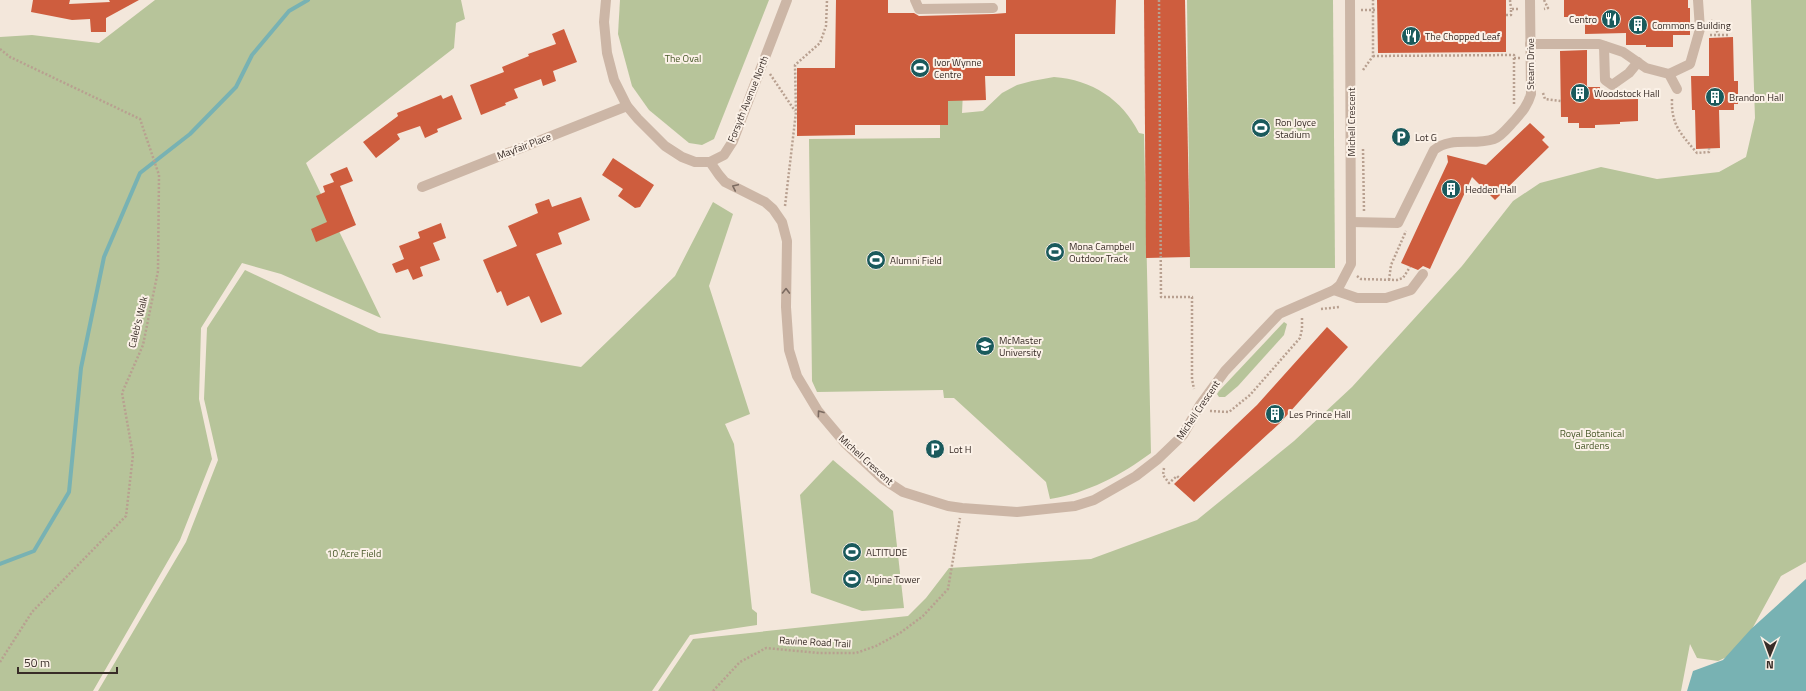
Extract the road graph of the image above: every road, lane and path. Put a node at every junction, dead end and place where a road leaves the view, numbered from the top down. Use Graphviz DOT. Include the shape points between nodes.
graph roads {
  1 [pos="606,0"];
  2 [pos="786,0"];
  3 [pos="827,0"];
  4 [pos="915,0"];
  5 [pos="1159,0"];
  6 [pos="1350,0"];
  7 [pos="1373,0"];
  8 [pos="1510,0"];
  9 [pos="1530,0"];
  10 [pos="1544,0"];
  11 [pos="1698,0"];
  12 [pos="993,8"];
  13 [pos="1511,9"];
  14 [pos="1519,9"];
  15 [pos="1544,9"];
  16 [pos="1358,10"];
  17 [pos="1373,10"];
  18 [pos="1377,10"];
  19 [pos="1506,15"];
  20 [pos="1699,35"];
  21 [pos="1730,35"];
  22 [pos="1530,44"];
  23 [pos="1604,46"];
  24 [pos="0,49"];
  25 [pos="1372,56"];
  26 [pos="1514,58"];
  27 [pos="1520,58"];
  28 [pos="1638,62"];
  29 [pos="763,63"];
  30 [pos="1669,74"];
  31 [pos="1363,75"];
  32 [pos="1677,89"];
  33 [pos="1543,93"];
  34 [pos="1561,101"];
  35 [pos="627,106"];
  36 [pos="796,112"];
  37 [pos="1514,120"];
  38 [pos="1363,148"];
  39 [pos="1709,148"];
  40 [pos="710,162"];
  41 [pos="422,186"];
  42 [pos="782,222"];
  43 [pos="1351,222"];
  44 [pos="1363,223"];
  45 [pos="1410,267"];
  46 [pos="1358,271"];
  47 [pos="1423,274"];
  48 [pos="1334,290"];
  49 [pos="1340,307"];
  50 [pos="1318,309"];
  51 [pos="1305,312"];
  52 [pos="1194,389"];
  53 [pos="1206,412"];
  54 [pos="1168,465"];
  55 [pos="1180,478"];
  56 [pos="962,508"];
  57 [pos="0,662"];
  58 [pos="712,691"];
  1 -- 35 [label="street" via="604,22 607,53 614,80"];
  2 -- 29 [label="street, Forsyth Avenue North"];
  3 -- 36 [label="path" via="826,26 820,43 795,65"];
  4 -- 12 [label="street" via="919,9"];
  5 -- 52 [label="path" via="1162,297 1192,297"];
  6 -- 43 [label="street, Michell Crescent"];
  7 -- 17 [label="path"];
  8 -- 13 [label="path"];
  9 -- 22 [label="street, Stearn Drive"];
  10 -- 15 [label="path" via="1548,8"];
  11 -- 20 [label="street"];
  13 -- 14 [label="path"];
  13 -- 19 [label="path" via="1511,15"];
  16 -- 17 [label="path"];
  17 -- 18 [label="path"];
  17 -- 25 [label="path"];
  20 -- 21 [label="path"];
  20 -- 30 [label="street" via="1690,64"];
  22 -- 23 [label="street"];
  22 -- 37 [label="street, Stearn Drive" via="1531,94 1528,103"];
  23 -- 28 [label="street" via="1622,52"];
  23 -- 28 [label="street" via="1605,80 1612,85 1629,73"];
  24 -- 57 [label="path, Caleb's Walk" via="10,57 140,119 159,175 158,270 143,345 122,393 132,455 126,516 32,612"];
  25 -- 26 [label="path" via="1514,55"];
  25 -- 31 [label="path" via="1363,69"];
  26 -- 27 [label="path"];
  26 -- 37 [label="path"];
  28 -- 30 [label="street" via="1646,68"];
  29 -- 36 [label="path"];
  29 -- 40 [label="street, Forsyth Avenue North" via="733,141 724,155"];
  30 -- 32 [label="street"];
  32 -- 39 [label="path" via="1672,99 1674,124 1697,153 1705,154 1709,152"];
  33 -- 34 [label="path" via="1545,99"];
  35 -- 40 [label="street" via="665,146 695,162"];
  35 -- 41 [label="street, Mayfair Place"];
  36 -- 42 [label="path"];
  37 -- 44 [label="street, Stearn Drive" via="1495,138 1447,142 1440,145 1430,156 1398,223"];
  38 -- 44 [label="path"];
  42 -- 40 [label="street, Michell Crescent, one-way" via="765,202 725,182"];
  56 -- 42 [label="street, Michell Crescent, one-way" via="904,492 883,479 832,429 805,391 797,376 787,337 787,241"];
  43 -- 44 [label="street"];
  43 -- 48 [label="street, Michell Crescent" via="1351,264 1343,281"];
  45 -- 46 [label="path" via="1403,278 1397,280 1361,280 1356,277"];
  47 -- 48 [label="street" via="1411,290 1386,298 1357,298"];
  48 -- 56 [label="street, Michell Crescent" via="1279,314 1215,384 1183,435 1158,459 1112,491 1094,500 1058,509 1009,512"];
  49 -- 50 [label="path"];
  51 -- 53 [label="path" via="1301,319 1301,333 1296,343 1250,395 1229,412"];
  54 -- 55 [label="path" via="1163,470 1164,478 1169,483 1177,476"];
  56 -- 58 [label="path, Ravine Road Trail" via="948,589 923,616 900,633 856,653 819,653 766,648 740,662"];
}
